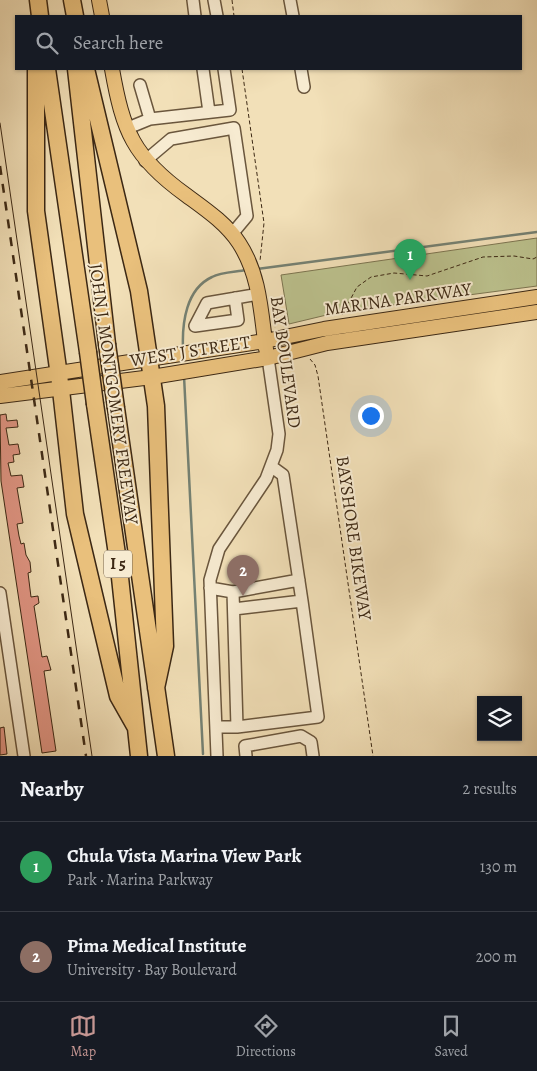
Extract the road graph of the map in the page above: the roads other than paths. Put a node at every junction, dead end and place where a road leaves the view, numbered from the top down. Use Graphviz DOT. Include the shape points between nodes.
graph roads {
  1 [pos="37,0"];
  2 [pos="70,0"];
  3 [pos="99,0"];
  4 [pos="193,0"];
  5 [pos="214,0"];
  6 [pos="290,0"];
  7 [pos="36,15"];
  8 [pos="40,15"];
  9 [pos="70,15"];
  10 [pos="75,15"];
  11 [pos="102,15"];
  12 [pos="195,15"];
  13 [pos="217,15"];
  14 [pos="293,15"];
  15 [pos="36,70"];
  16 [pos="47,70"];
  17 [pos="76,70"];
  18 [pos="86,70"];
  19 [pos="112,70"];
  20 [pos="203,70"];
  21 [pos="224,70"];
  22 [pos="301,70"];
  23 [pos="140,85"];
  24 [pos="304,88"];
  25 [pos="209,112"];
  26 [pos="150,118"];
  27 [pos="128,128"];
  28 [pos="145,161"];
  29 [pos="232,234"];
  30 [pos="264,296"];
  31 [pos="234,298"];
  32 [pos="537,298"];
  33 [pos="537,312"];
  34 [pos="270,336"];
  35 [pos="268,358"];
  36 [pos="150,359"];
  37 [pos="58,372"];
  38 [pos="152,377"];
  39 [pos="0,382"];
  40 [pos="61,390"];
  41 [pos="0,396"];
  42 [pos="272,467"];
  43 [pos="299,580"];
  44 [pos="210,588"];
  45 [pos="233,592"];
  46 [pos="0,593"];
  47 [pos="302,601"];
  48 [pos="234,609"];
  49 [pos="2,617"];
  50 [pos="236,684"];
  51 [pos="214,685"];
  52 [pos="156,688"];
  53 [pos="135,726"];
  54 [pos="216,727"];
  55 [pos="237,727"];
  56 [pos="24,756"];
  57 [pos="139,756"];
  58 [pos="166,756"];
  59 [pos="217,756"];
  60 [pos="246,756"];
  61 [pos="313,756"];
  1 -- 7 [label="highway"];
  1 -- 8 [label="highway"];
  2 -- 9 [label="highway"];
  2 -- 10 [label="highway"];
  3 -- 11 [label="main road"];
  4 -- 12 [label="street"];
  5 -- 13 [label="street"];
  6 -- 14 [label="street"];
  15 -- 37 [label="highway" via="36,211"];
  16 -- 53 [label="highway, JOHN J. MONTGOMERY FREEWAY / I 5, bridge" via="118,568"];
  17 -- 52 [label="highway, JOHN J. MONTGOMERY FREEWAY / I 5, bridge" via="107,344"];
  18 -- 36 [label="highway" via="139,291"];
  19 -- 27 [label="main road, BAY BOULEVARD" via="119,108"];
  20 -- 25 [label="street"];
  21 -- 25 [label="street" via="230,110"];
  22 -- 24 [label="street"];
  23 -- 26 [label="street"];
  25 -- 26 [label="street"];
  26 -- 27 [label="street"];
  27 -- 28 [label="main road, BAY BOULEVARD" via="136,149"];
  28 -- 29 [label="main road, BAY BOULEVARD"];
  28 -- 29 [label="street" via="171,139 234,128 247,216"];
  29 -- 30 [label="main road, BAY BOULEVARD" via="256,270"];
  30 -- 31 [label="street"];
  30 -- 34 [label="main road, BAY BOULEVARD"];
  32 -- 34 [label="main road, MARINA PARKWAY"];
  33 -- 35 [label="main road, MARINA PARKWAY" via="327,343"];
  34 -- 35 [label="main road, BAY BOULEVARD"];
  34 -- 36 [label="main road, WEST J STREET"];
  35 -- 38 [label="main road, WEST J STREET"];
  35 -- 42 [label="street, BAY BOULEVARD" via="279,434"];
  36 -- 37 [label="main road, WEST J STREET"];
  36 -- 38 [label="highway"];
  37 -- 39 [label="main road, WEST J STREET"];
  37 -- 40 [label="highway"];
  38 -- 40 [label="main road, WEST J STREET"];
  38 -- 52 [label="highway" via="156,406 165,646"];
  40 -- 41 [label="main road, WEST J STREET"];
  40 -- 53 [label="highway" via="77,522 118,696"];
  42 -- 43 [label="street" via="283,475"];
  42 -- 44 [label="street, BAY BOULEVARD" via="258,493 227,534 213,567"];
  43 -- 45 [label="street"];
  43 -- 47 [label="street"];
  44 -- 45 [label="street"];
  44 -- 51 [label="street, BAY BOULEVARD"];
  45 -- 48 [label="street"];
  46 -- 49 [label="street"];
  47 -- 48 [label="street"];
  47 -- 55 [label="street" via="318,717"];
  48 -- 50 [label="street"];
  49 -- 56 [label="street"];
  50 -- 51 [label="street"];
  50 -- 55 [label="street"];
  51 -- 54 [label="street, BAY BOULEVARD"];
  52 -- 58 [label="highway, JOHN J. MONTGOMERY FREEWAY / I 5"];
  53 -- 57 [label="highway, JOHN J. MONTGOMERY FREEWAY / I 5"];
  54 -- 55 [label="street"];
  54 -- 59 [label="street, BAY BOULEVARD"];
  60 -- 61 [label="street" via="245,746 302,736 312,742"];
}
